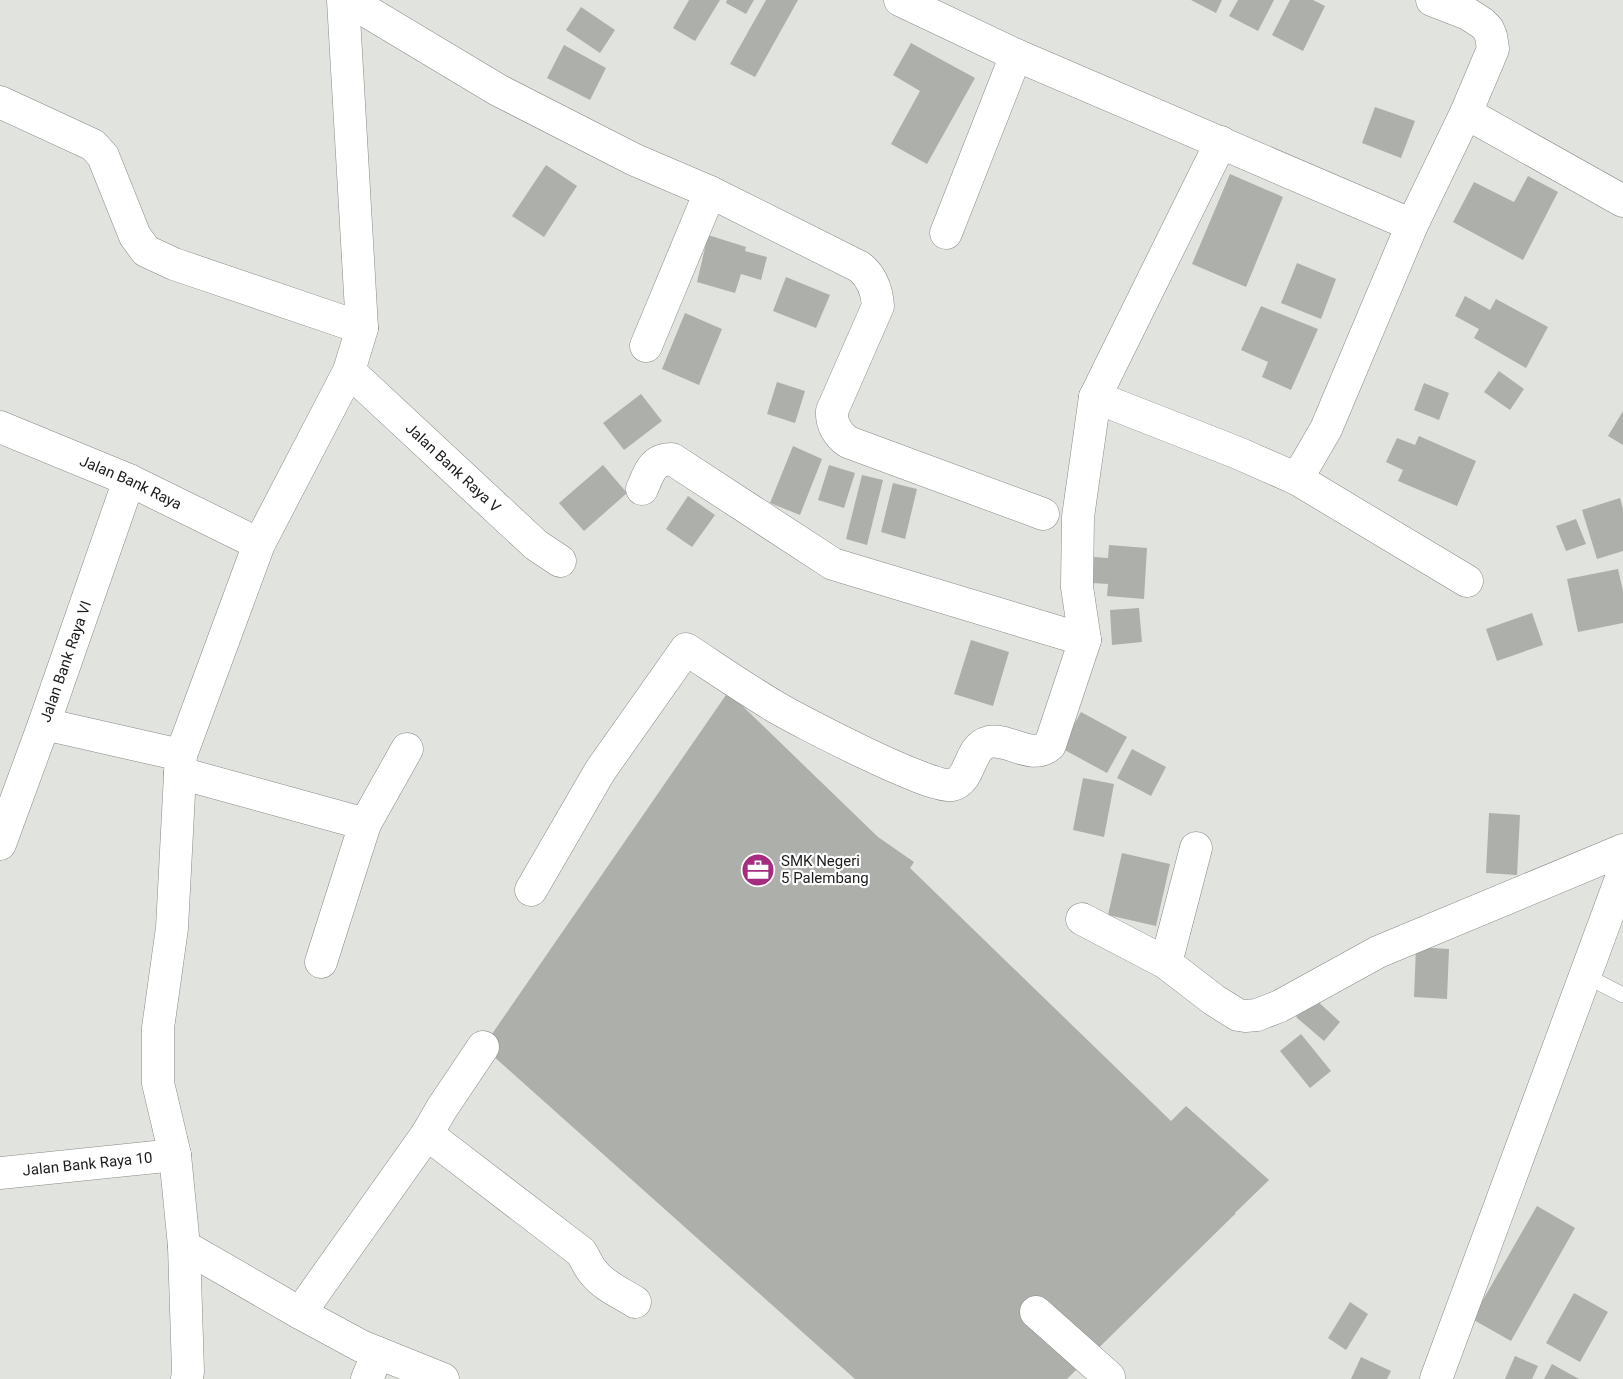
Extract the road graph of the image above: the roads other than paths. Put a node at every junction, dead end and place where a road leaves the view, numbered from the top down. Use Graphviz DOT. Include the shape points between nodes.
graph roads {
  1 [pos="343,0"];
  2 [pos="348,0"];
  3 [pos="900,0"];
  4 [pos="1432,0"];
  5 [pos="1016,55"];
  6 [pos="0,102"];
  7 [pos="1466,113"];
  8 [pos="1221,142"];
  9 [pos="710,192"];
  10 [pos="1623,201"];
  11 [pos="1413,225"];
  12 [pos="946,233"];
  13 [pos="362,328"];
  14 [pos="646,346"];
  15 [pos="349,371"];
  16 [pos="1095,397"];
  17 [pos="0,427"];
  18 [pos="1297,479"];
  19 [pos="129,480"];
  20 [pos="642,489"];
  21 [pos="1043,514"];
  22 [pos="259,544"];
  23 [pos="560,561"];
  24 [pos="1467,581"];
  25 [pos="1085,640"];
  26 [pos="44,724"];
  27 [pos="407,749"];
  28 [pos="181,764"];
  29 [pos="365,824"];
  30 [pos="0,844"];
  31 [pos="1196,848"];
  32 [pos="1623,850"];
  33 [pos="1623,873"];
  34 [pos="531,890"];
  35 [pos="1082,919"];
  36 [pos="321,962"];
  37 [pos="1166,963"];
  38 [pos="1586,976"];
  39 [pos="1623,995"];
  40 [pos="483,1047"];
  41 [pos="427,1134"];
  42 [pos="175,1155"];
  43 [pos="0,1173"];
  44 [pos="184,1246"];
  45 [pos="635,1302"];
  46 [pos="1036,1312"];
  47 [pos="300,1313"];
  48 [pos="372,1366"];
  49 [pos="1105,1378"];
  50 [pos="187,1379"];
  51 [pos="443,1379"];
  52 [pos="1436,1379"];
  1 -- 13 [label="street"];
  2 -- 9 [label="street" via="498,90 635,160"];
  3 -- 5 [label="street"];
  4 -- 7 [label="street" via="1468,14 1482,23 1491,36 1493,49"];
  5 -- 8 [label="street"];
  5 -- 12 [label="street"];
  6 -- 13 [label="street" via="93,146 103,156 135,236 146,251"];
  7 -- 10 [label="street"];
  7 -- 11 [label="street"];
  8 -- 11 [label="street"];
  8 -- 16 [label="street"];
  9 -- 14 [label="street"];
  9 -- 21 [label="street" via="852,262 873,285 878,306 832,411 841,437"];
  11 -- 18 [label="street" via="1326,429"];
  13 -- 15 [label="street"];
  15 -- 22 [label="street"];
  15 -- 23 [label="street, Jalan Bank Raya V" via="536,544"];
  16 -- 18 [label="street"];
  16 -- 25 [label="street" via="1078,517 1077,587"];
  17 -- 19 [label="street, Jalan Bank Raya"];
  18 -- 24 [label="street"];
  19 -- 22 [label="street, Jalan Bank Raya"];
  19 -- 26 [label="street, Jalan Bank Raya VI"];
  20 -- 25 [label="street" via="652,467 660,460 672,459 833,564"];
  22 -- 28 [label="street"];
  25 -- 34 [label="street" via="1050,745 1036,751 996,742 985,744 978,748 962,780 947,786 908,773 775,707 686,649 600,771"];
  26 -- 28 [label="street"];
  26 -- 30 [label="street, Jalan Bank Raya VI"];
  27 -- 29 [label="street"];
  28 -- 29 [label="street"];
  28 -- 42 [label="street" via="172,928 158,1028 158,1083"];
  29 -- 36 [label="street"];
  31 -- 37 [label="street"];
  32 -- 37 [label="street" via="1378,952 1257,1015 1238,1015"];
  33 -- 38 [label="street"];
  35 -- 37 [label="street"];
  38 -- 39 [label="lane"];
  38 -- 52 [label="street"];
  40 -- 41 [label="street"];
  41 -- 45 [label="street" via="581,1252 600,1280"];
  41 -- 47 [label="street"];
  42 -- 43 [label="street, Jalan Bank Raya 10"];
  42 -- 44 [label="street"];
  44 -- 47 [label="street"];
  44 -- 50 [label="street"];
  46 -- 49 [label="street"];
  47 -- 48 [label="street" via="361,1346"];
  48 -- 51 [label="street"];
}
